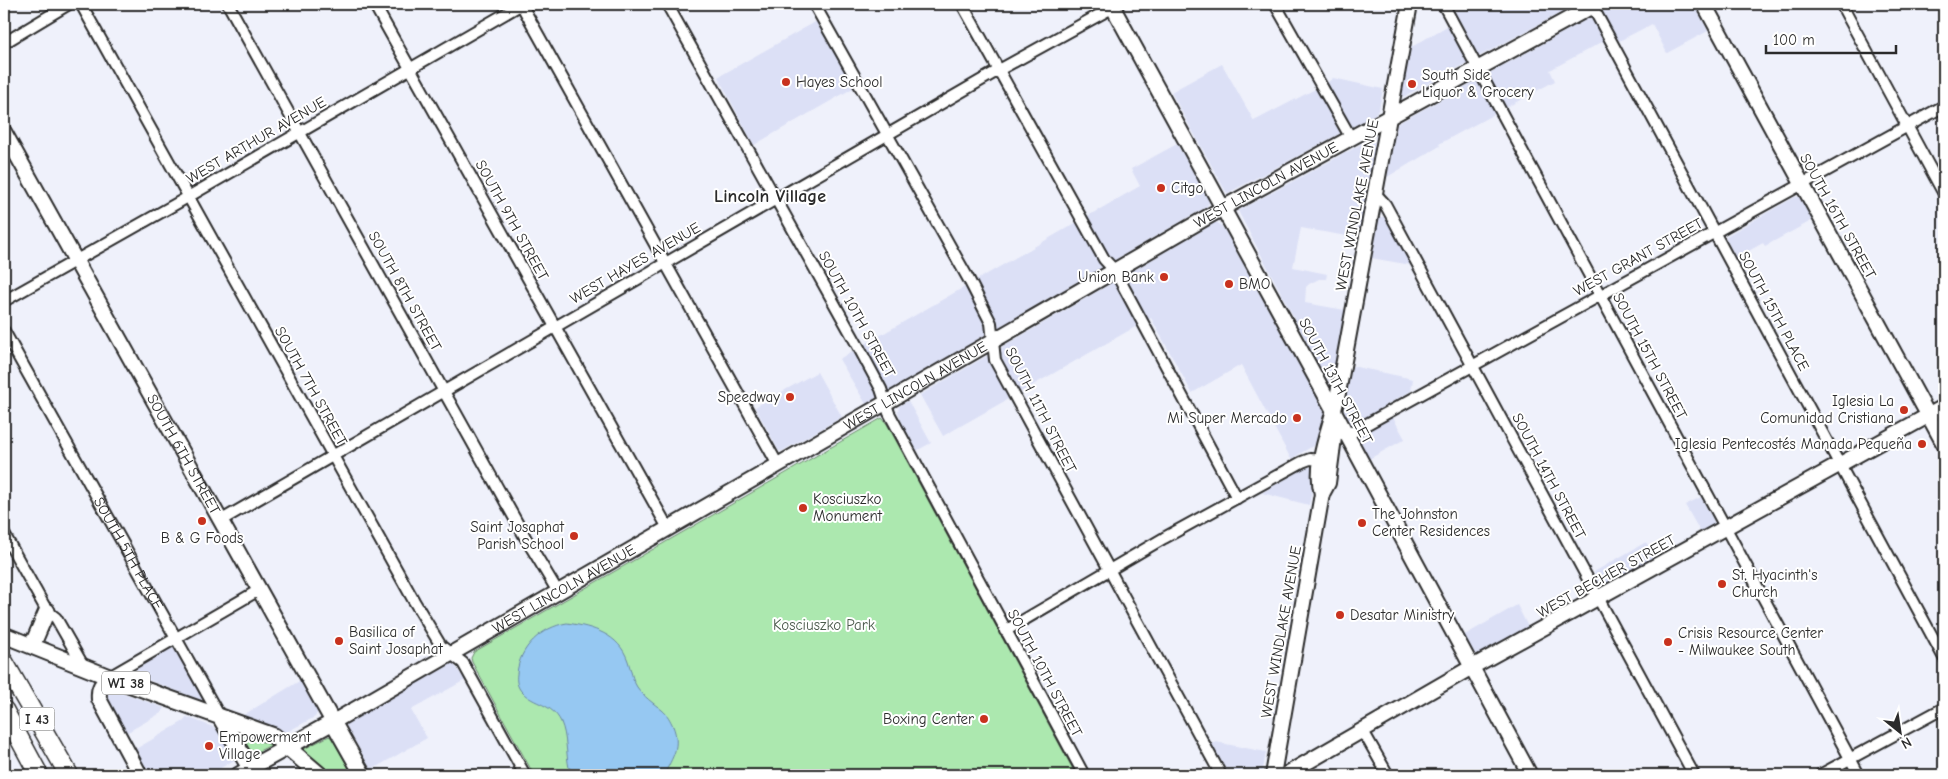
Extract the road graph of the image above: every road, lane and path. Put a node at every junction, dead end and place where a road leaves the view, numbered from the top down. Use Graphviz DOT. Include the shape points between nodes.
graph roads {
  1 [pos="69,4"];
  2 [pos="81,4"];
  3 [pos="228,4"];
  4 [pos="374,4"];
  5 [pos="521,4"];
  6 [pos="667,4"];
  7 [pos="814,4"];
  8 [pos="962,4"];
  9 [pos="1275,4"];
  10 [pos="1410,4"];
  11 [pos="1443,4"];
  12 [pos="1593,4"];
  13 [pos="1704,4"];
  14 [pos="1841,4"];
  15 [pos="1114,5"];
  16 [pos="4,42"];
  17 [pos="410,68"];
  18 [pos="1479,68"];
  19 [pos="999,70"];
  20 [pos="1944,106"];
  21 [pos="1390,117"];
  22 [pos="1908,127"];
  23 [pos="4,132"];
  24 [pos="299,133"];
  25 [pos="888,135"];
  26 [pos="1351,138"];
  27 [pos="1802,184"];
  28 [pos="1375,193"];
  29 [pos="1944,194"];
  30 [pos="188,197"];
  31 [pos="777,200"];
  32 [pos="1223,208"];
  33 [pos="1715,232"];
  34 [pos="76,260"];
  35 [pos="666,263"];
  36 [pos="1115,271"];
  37 [pos="1600,295"];
  38 [pos="4,302"];
  39 [pos="555,327"];
  40 [pos="4,331"];
  41 [pos="992,342"];
  42 [pos="1473,365"];
  43 [pos="444,391"];
  44 [pos="885,403"];
  45 [pos="1944,407"];
  46 [pos="1334,412"];
  47 [pos="1928,416"];
  48 [pos="1347,435"];
  49 [pos="1944,444"];
  50 [pos="332,456"];
  51 [pos="1322,460"];
  52 [pos="778,465"];
  53 [pos="1840,465"];
  54 [pos="1322,494"];
  55 [pos="1237,498"];
  56 [pos="220,521"];
  57 [pos="668,528"];
  58 [pos="1725,528"];
  59 [pos="4,534"];
  60 [pos="1109,570"];
  61 [pos="259,590"];
  62 [pos="558,592"];
  63 [pos="1599,598"];
  64 [pos="47,611"];
  65 [pos="1005,631"];
  66 [pos="9,637"];
  67 [pos="176,639"];
  68 [pos="32,646"];
  69 [pos="451,654"];
  70 [pos="1944,658"];
  71 [pos="4,662"];
  72 [pos="84,667"];
  73 [pos="1472,668"];
  74 [pos="109,677"];
  75 [pos="1944,708"];
  76 [pos="4,710"];
  77 [pos="220,717"];
  78 [pos="333,722"];
  79 [pos="1363,731"];
  80 [pos="288,748"];
  81 [pos="1850,759"];
  82 [pos="247,773"];
  83 [pos="39,775"];
  84 [pos="69,775"];
  85 [pos="140,775"];
  86 [pos="320,775"];
  87 [pos="363,775"];
  88 [pos="525,775"];
  89 [pos="1084,775"];
  90 [pos="1222,775"];
  91 [pos="1273,775"];
  92 [pos="1285,775"];
  93 [pos="1388,775"];
  94 [pos="1530,775"];
  95 [pos="1694,775"];
  96 [pos="1820,775"];
  97 [pos="1859,775"];
  1 -- 16 [label="street"];
  2 -- 30 [label="street, SOUTH 7TH STREET"];
  3 -- 24 [label="street, SOUTH 8TH STREET"];
  4 -- 17 [label="street, SOUTH 9TH STREET"];
  5 -- 17 [label="street, WEST ARTHUR AVENUE"];
  5 -- 35 [label="street"];
  6 -- 31 [label="street, SOUTH 10TH STREET"];
  7 -- 25 [label="street, SOUTH 11TH STREET"];
  8 -- 19 [label="street"];
  9 -- 26 [label="street"];
  10 -- 21 [label="street, WEST WINDLAKE AVENUE"];
  11 -- 18 [label="street, SOUTH 15TH STREET"];
  12 -- 18 [label="street, WEST LINCOLN AVENUE"];
  12 -- 33 [label="street, SOUTH 15TH PLACE"];
  13 -- 27 [label="street, SOUTH 16TH STREET"];
  14 -- 22 [label="street"];
  15 -- 19 [label="street, WEST HAYES AVENUE"];
  15 -- 32 [label="street, SOUTH 13TH STREET"];
  17 -- 24 [label="street, WEST ARTHUR AVENUE"];
  17 -- 39 [label="street, SOUTH 9TH STREET"];
  18 -- 21 [label="street, WEST LINCOLN AVENUE"];
  18 -- 37 [label="street, SOUTH 15TH STREET"];
  19 -- 25 [label="street, WEST HAYES AVENUE"];
  19 -- 36 [label="street" via="1104,259"];
  20 -- 22 [label="street, WEST GRANT STREET"];
  21 -- 26 [label="street, WEST LINCOLN AVENUE"];
  21 -- 28 [label="street, WEST WINDLAKE AVENUE"];
  22 -- 27 [label="street, WEST GRANT STREET"];
  22 -- 29 [label="street"];
  23 -- 34 [label="street, SOUTH 6TH STREET"];
  24 -- 30 [label="street, WEST ARTHUR AVENUE"];
  24 -- 43 [label="street, SOUTH 8TH STREET"];
  25 -- 31 [label="street, WEST HAYES AVENUE"];
  25 -- 41 [label="street, SOUTH 11TH STREET" via="991,323"];
  26 -- 32 [label="street, WEST LINCOLN AVENUE"];
  27 -- 33 [label="street, WEST GRANT STREET"];
  27 -- 47 [label="street, SOUTH 16TH STREET"];
  28 -- 42 [label="street, SOUTH 14TH STREET" via="1385,204"];
  28 -- 46 [label="street, WEST WINDLAKE AVENUE"];
  30 -- 34 [label="street, WEST ARTHUR AVENUE"];
  30 -- 50 [label="street, SOUTH 7TH STREET"];
  31 -- 35 [label="street, WEST HAYES AVENUE"];
  31 -- 44 [label="street, SOUTH 10TH STREET" via="881,389"];
  32 -- 36 [label="street, WEST LINCOLN AVENUE"];
  32 -- 46 [label="street, SOUTH 13TH STREET"];
  33 -- 37 [label="street, WEST GRANT STREET"];
  33 -- 53 [label="street, SOUTH 15TH PLACE"];
  34 -- 38 [label="street, WEST ARTHUR AVENUE"];
  34 -- 56 [label="street, SOUTH 6TH STREET"];
  35 -- 39 [label="street, WEST HAYES AVENUE"];
  35 -- 52 [label="street"];
  36 -- 41 [label="street, WEST LINCOLN AVENUE"];
  36 -- 55 [label="street"];
  37 -- 42 [label="street, WEST GRANT STREET"];
  37 -- 58 [label="street, SOUTH 15TH STREET"];
  39 -- 43 [label="street, WEST HAYES AVENUE"];
  39 -- 57 [label="street, SOUTH 9TH STREET"];
  40 -- 67 [label="street, SOUTH 5TH PLACE"];
  41 -- 44 [label="street, WEST LINCOLN AVENUE"];
  41 -- 60 [label="street, SOUTH 11TH STREET" via="995,360"];
  42 -- 48 [label="street, WEST GRANT STREET"];
  42 -- 63 [label="street, SOUTH 14TH STREET"];
  43 -- 50 [label="street, WEST HAYES AVENUE"];
  43 -- 62 [label="street, SOUTH 8TH STREET"];
  44 -- 52 [label="street, WEST LINCOLN AVENUE"];
  44 -- 65 [label="street, SOUTH 10TH STREET"];
  45 -- 47 [label="street, WEST BECHER STREET"];
  46 -- 48 [label="street, SOUTH 13TH STREET"];
  46 -- 51 [label="street, WEST WINDLAKE AVENUE"];
  46 -- 54 [label="street, WEST WINDLAKE AVENUE" via="1334,445 1328,483"];
  47 -- 49 [label="street, SOUTH 16TH STREET"];
  47 -- 53 [label="street, WEST BECHER STREET"];
  48 -- 73 [label="street, SOUTH 13TH STREET"];
  50 -- 56 [label="street, WEST HAYES AVENUE"];
  50 -- 69 [label="street, SOUTH 7TH STREET" via="441,646"];
  51 -- 54 [label="street, WEST WINDLAKE AVENUE" via="1318,482"];
  51 -- 55 [label="street" via="1302,462"];
  52 -- 57 [label="street, WEST LINCOLN AVENUE"];
  53 -- 58 [label="street, WEST BECHER STREET"];
  53 -- 70 [label="street, SOUTH 15TH PLACE"];
  54 -- 91 [label="street, WEST WINDLAKE AVENUE"];
  55 -- 60 [label="street"];
  56 -- 61 [label="street, SOUTH 6TH STREET"];
  57 -- 62 [label="street, WEST LINCOLN AVENUE"];
  58 -- 63 [label="street, WEST BECHER STREET"];
  58 -- 81 [label="street, SOUTH 15TH STREET"];
  59 -- 64 [label="street"];
  60 -- 65 [label="street"];
  60 -- 90 [label="street, SOUTH 11TH STREET"];
  61 -- 67 [label="street"];
  61 -- 78 [label="street, SOUTH 6TH STREET"];
  62 -- 69 [label="street, WEST LINCOLN AVENUE"];
  63 -- 73 [label="street, WEST BECHER STREET"];
  63 -- 95 [label="street, SOUTH 14TH STREET"];
  64 -- 68 [label="main road"];
  64 -- 72 [label="street" via="56,618"];
  65 -- 89 [label="street, SOUTH 10TH STREET"];
  66 -- 68 [label="main road, WI 38"];
  67 -- 74 [label="street"];
  67 -- 77 [label="street, SOUTH 5TH PLACE"];
  68 -- 72 [label="main road, WI 38"];
  69 -- 78 [label="street, WEST LINCOLN AVENUE"];
  69 -- 88 [label="street, SOUTH 7TH STREET" via="463,663"];
  71 -- 84 [label="highway, I 43"];
  72 -- 74 [label="main road, WI 38"];
  73 -- 79 [label="street, WEST BECHER STREET"];
  73 -- 94 [label="street, SOUTH 13TH STREET"];
  74 -- 77 [label="main road, WI 38"];
  74 -- 85 [label="street" via="101,685 98,699"];
  75 -- 81 [label="street"];
  76 -- 83 [label="highway, I 43"];
  77 -- 80 [label="main road, WI 38" via="274,736"];
  77 -- 82 [label="main road, SOUTH 5TH PLACE" via="229,729"];
  78 -- 80 [label="main road, WEST LINCOLN AVENUE"];
  78 -- 87 [label="main road, SOUTH 6TH STREET"];
  79 -- 92 [label="street, WEST BECHER STREET"];
  79 -- 93 [label="street"];
  80 -- 82 [label="main road, WEST LINCOLN AVENUE"];
  80 -- 86 [label="main road, WI 38"];
  81 -- 96 [label="street"];
  81 -- 97 [label="street, SOUTH 15TH STREET"];
}
